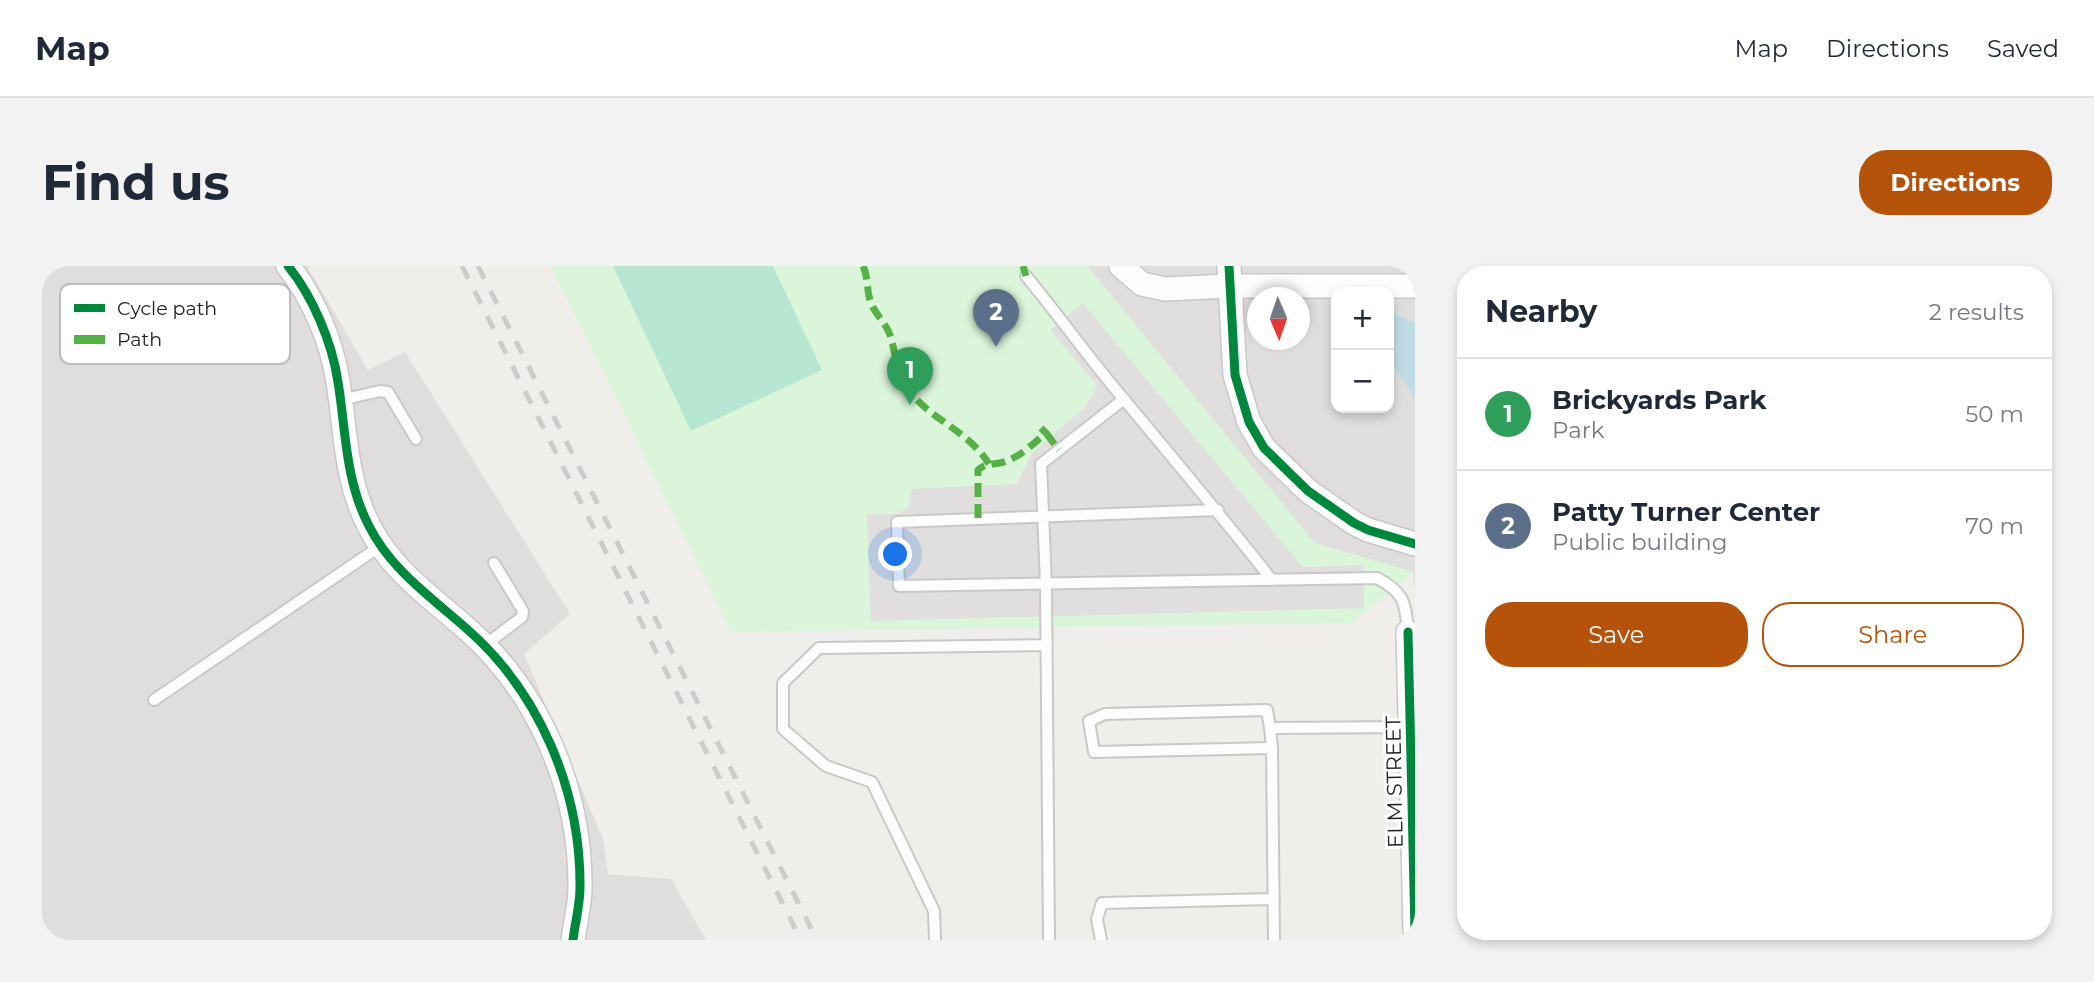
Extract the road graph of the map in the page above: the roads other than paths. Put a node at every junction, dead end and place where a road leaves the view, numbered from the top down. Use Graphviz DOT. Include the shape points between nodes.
graph roads {
  1 [pos="288,266"];
  2 [pos="1121,266"];
  3 [pos="1026,276"];
  4 [pos="1229,276"];
  5 [pos="1404,287"];
  6 [pos="1124,399"];
  7 [pos="340,400"];
  8 [pos="416,439"];
  9 [pos="1218,510"];
  10 [pos="1042,516"];
  11 [pos="1415,544"];
  12 [pos="382,545"];
  13 [pos="494,563"];
  14 [pos="1272,580"];
  15 [pos="1046,584"];
  16 [pos="1408,632"];
  17 [pos="1047,645"];
  18 [pos="484,646"];
  19 [pos="154,700"];
  20 [pos="1410,727"];
  21 [pos="1269,728"];
  22 [pos="1272,748"];
  23 [pos="1274,899"];
  24 [pos="1415,931"];
  25 [pos="573,940"];
  26 [pos="935,940"];
  27 [pos="1049,940"];
  28 [pos="1101,940"];
  29 [pos="1274,940"];
  1 -- 7 [label="street" via="317,314 330,348"];
  2 -- 4 [label="street" via="1142,284 1165,289"];
  3 -- 6 [label="lane"];
  4 -- 5 [label="street"];
  4 -- 11 [label="street" via="1235,375 1249,422 1264,448 1308,491 1354,523"];
  6 -- 9 [label="lane"];
  6 -- 10 [label="lane" via="1041,464"];
  7 -- 8 [label="lane" via="388,393"];
  7 -- 12 [label="street" via="347,462 357,497"];
  9 -- 10 [label="lane"];
  9 -- 14 [label="lane"];
  10 -- 15 [label="lane"];
  10 -- 15 [label="lane" via="897,522 899,586"];
  12 -- 18 [label="street" via="408,579"];
  12 -- 19 [label="lane"];
  13 -- 18 [label="lane" via="523,611 522,617"];
  14 -- 15 [label="lane"];
  14 -- 16 [label="lane" via="1377,578 1395,588 1405,607"];
  15 -- 17 [label="lane"];
  16 -- 20 [label="street, ELM STREET"];
  17 -- 26 [label="lane" via="819,648 783,683 783,729 826,766 872,782 933,911"];
  17 -- 27 [label="lane"];
  18 -- 25 [label="street" via="545,728 573,808 580,890"];
  20 -- 21 [label="lane"];
  20 -- 24 [label="street, ELM STREET"];
  21 -- 22 [label="lane"];
  21 -- 22 [label="lane" via="1267,710 1105,714 1089,720 1094,752"];
  22 -- 23 [label="lane"];
  23 -- 28 [label="lane" via="1102,903 1097,919"];
  23 -- 29 [label="lane"];
}
